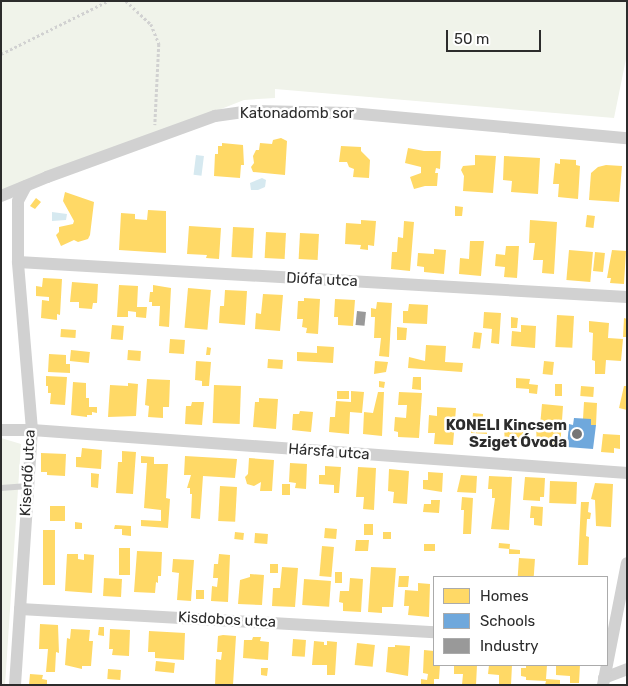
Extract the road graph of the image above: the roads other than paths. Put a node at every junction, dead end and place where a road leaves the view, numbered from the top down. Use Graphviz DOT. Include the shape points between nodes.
graph roads {
  1 [pos="627,138"];
  2 [pos="9,197"];
  3 [pos="18,262"];
  4 [pos="627,298"];
  5 [pos="1,430"];
  6 [pos="32,430"];
  7 [pos="627,474"];
  8 [pos="28,486"];
  9 [pos="1,488"];
  10 [pos="627,563"];
  11 [pos="20,609"];
  12 [pos="433,632"];
  13 [pos="609,641"];
  14 [pos="606,666"];
  15 [pos="627,669"];
  16 [pos="604,681"];
  17 [pos="15,685"];
  1 -- 2 [label="street, Katonadomb sor" via="350,113 249,111 214,116 26,186"];
  2 -- 3 [label="street"];
  3 -- 4 [label="street, Diófa utca"];
  3 -- 6 [label="street, Kiserdő utca"];
  5 -- 6 [label="street, Hársfa utca"];
  6 -- 7 [label="street, Hársfa utca"];
  6 -- 8 [label="street, Kiserdő utca"];
  8 -- 9 [label="lane"];
  8 -- 11 [label="street, Kiserdő utca"];
  10 -- 13 [label="street"];
  11 -- 12 [label="street, Kisdobos utca"];
  11 -- 17 [label="street, Kiserdő utca"];
  14 -- 16 [label="street"];
  15 -- 16 [label="street"];
}
